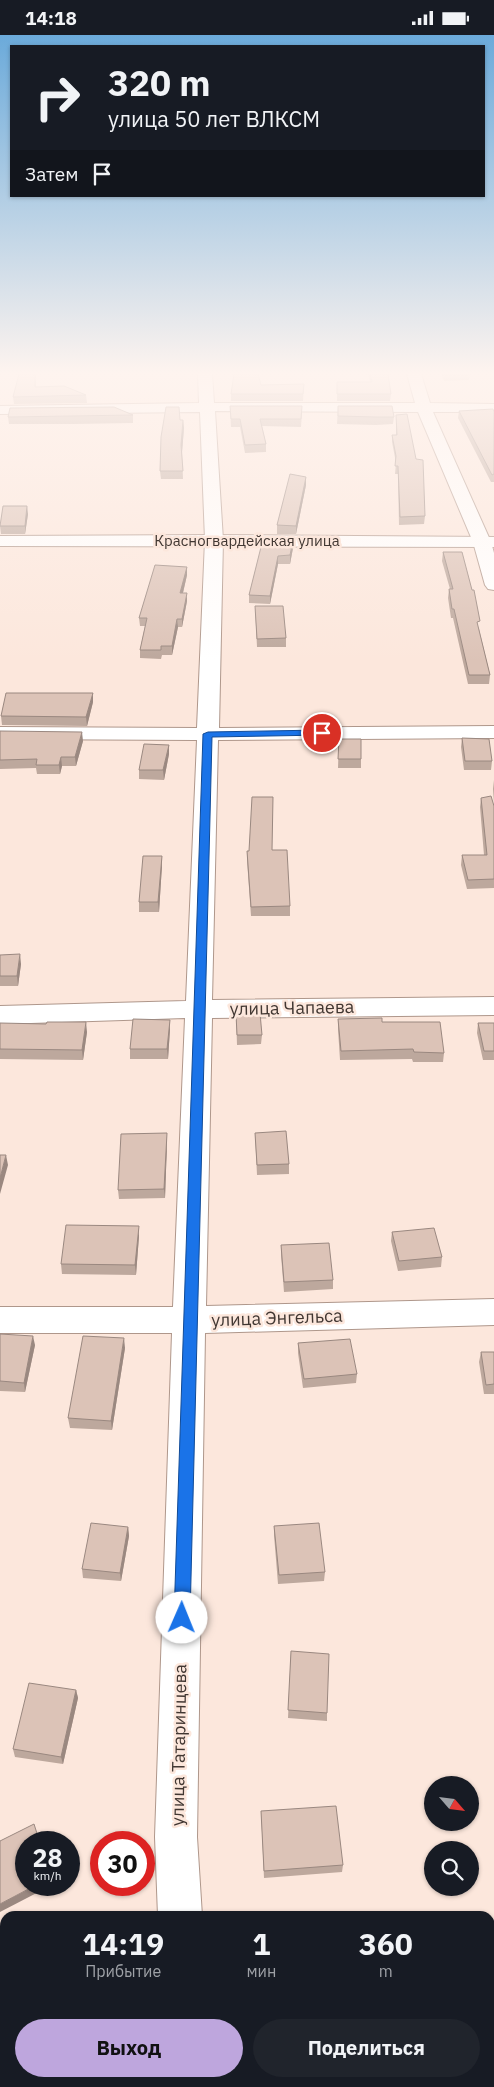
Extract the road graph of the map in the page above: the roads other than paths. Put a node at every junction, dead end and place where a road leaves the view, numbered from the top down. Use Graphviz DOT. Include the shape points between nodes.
graph roads {
  1 [pos="210,470"];
  2 [pos="453,470"];
  3 [pos="214,540"];
  4 [pos="0,541"];
  5 [pos="488,542"];
  6 [pos="494,585"];
  7 [pos="494,731"];
  8 [pos="0,733"];
  9 [pos="208,734"];
  10 [pos="494,1006"];
  11 [pos="200,1009"];
  12 [pos="0,1015"];
  13 [pos="494,1311"];
  14 [pos="189,1320"];
  15 [pos="0,1321"];
  16 [pos="180,1911"];
  1 -- 3 [label="street, улица Татаринцева"];
  2 -- 5 [label="street"];
  3 -- 4 [label="street, Красногвардейская улица"];
  3 -- 5 [label="street, Красногвардейская улица"];
  3 -- 9 [label="street, улица Татаринцева"];
  5 -- 6 [label="street"];
  7 -- 9 [label="street"];
  8 -- 9 [label="street"];
  9 -- 11 [label="street, улица Татаринцева"];
  10 -- 11 [label="street, улица Чапаева"];
  11 -- 12 [label="street, улица Чапаева"];
  11 -- 14 [label="street, улица Татаринцева"];
  13 -- 14 [label="street, улица Энгельса"];
  14 -- 15 [label="street, улица Энгельса"];
  14 -- 16 [label="street, улица Татаринцева" via="176,1837"];
}
